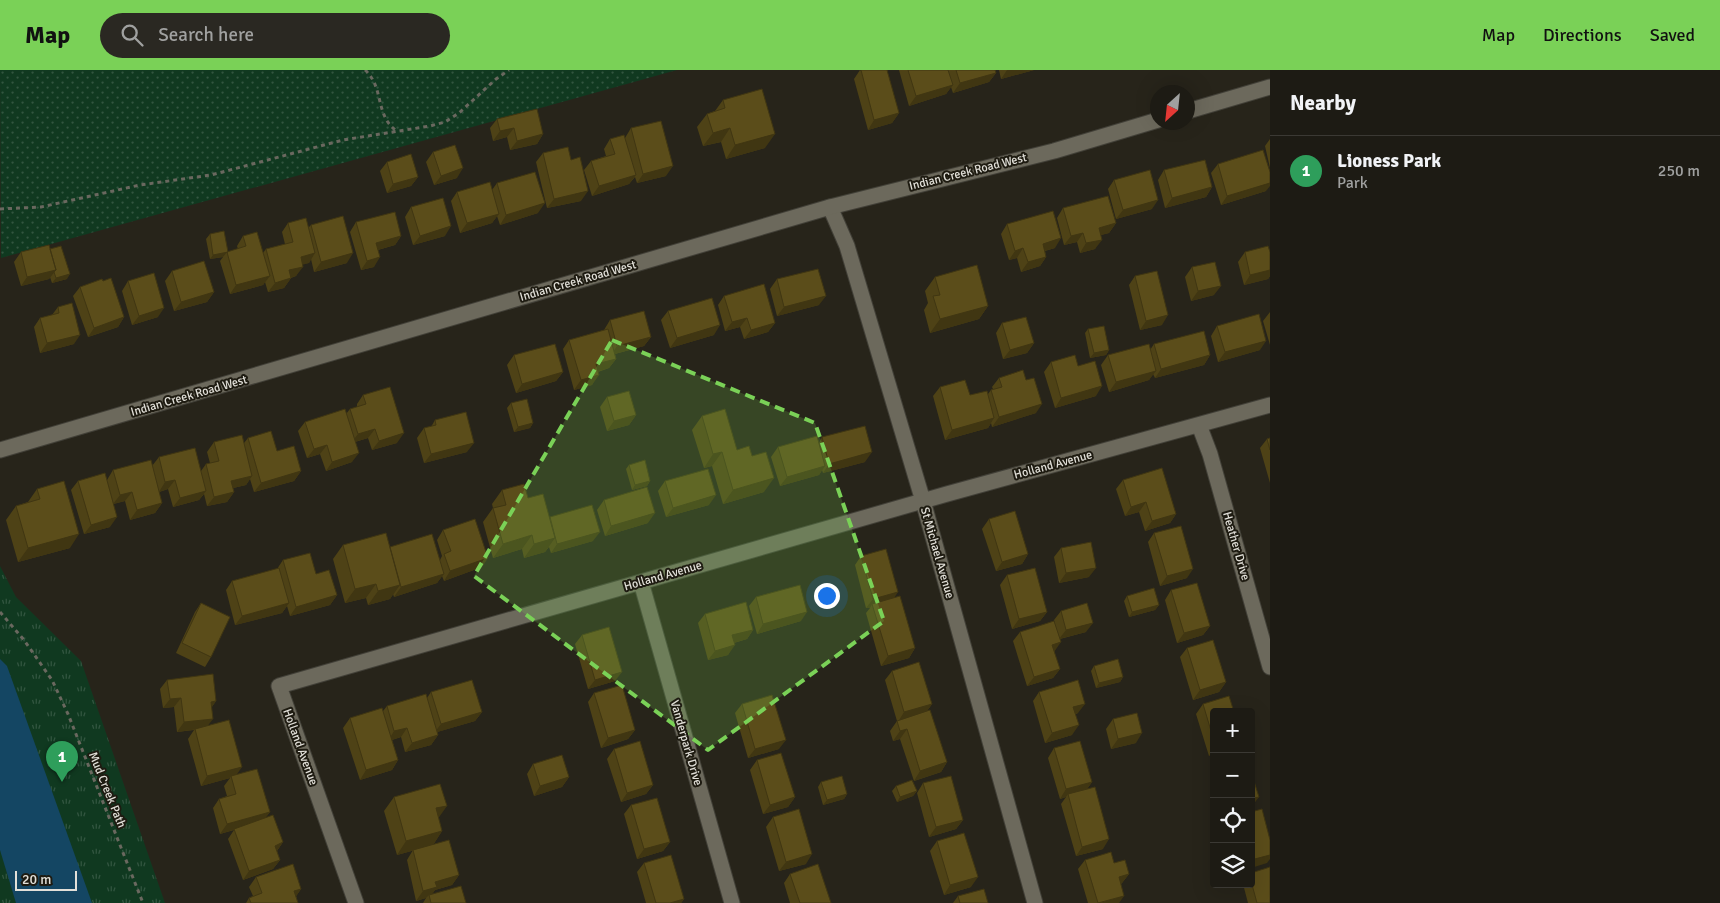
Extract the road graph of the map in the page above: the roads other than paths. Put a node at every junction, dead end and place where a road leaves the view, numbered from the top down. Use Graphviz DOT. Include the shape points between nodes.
graph roads {
  1 [pos="1270,87"];
  2 [pos="1195,109"];
  3 [pos="1150,122"];
  4 [pos="830,207"];
  5 [pos="1270,405"];
  6 [pos="1199,425"];
  7 [pos="0,450"];
  8 [pos="922,501"];
  9 [pos="640,582"];
  10 [pos="1270,667"];
  11 [pos="356,903"];
  12 [pos="732,903"];
  13 [pos="1035,903"];
  1 -- 2 [label="street"];
  3 -- 4 [label="street, Indian Creek Road West"];
  4 -- 7 [label="street, Indian Creek Road West"];
  4 -- 8 [label="street, St Michael Avenue" via="847,246"];
  5 -- 6 [label="street, Holland Avenue"];
  6 -- 8 [label="street, Holland Avenue"];
  6 -- 10 [label="street, Heather Drive"];
  8 -- 9 [label="street, Holland Avenue"];
  8 -- 13 [label="street, St Michael Avenue"];
  9 -- 11 [label="street, Holland Avenue" via="279,686"];
  9 -- 12 [label="street, Vanderpark Drive"];
}
